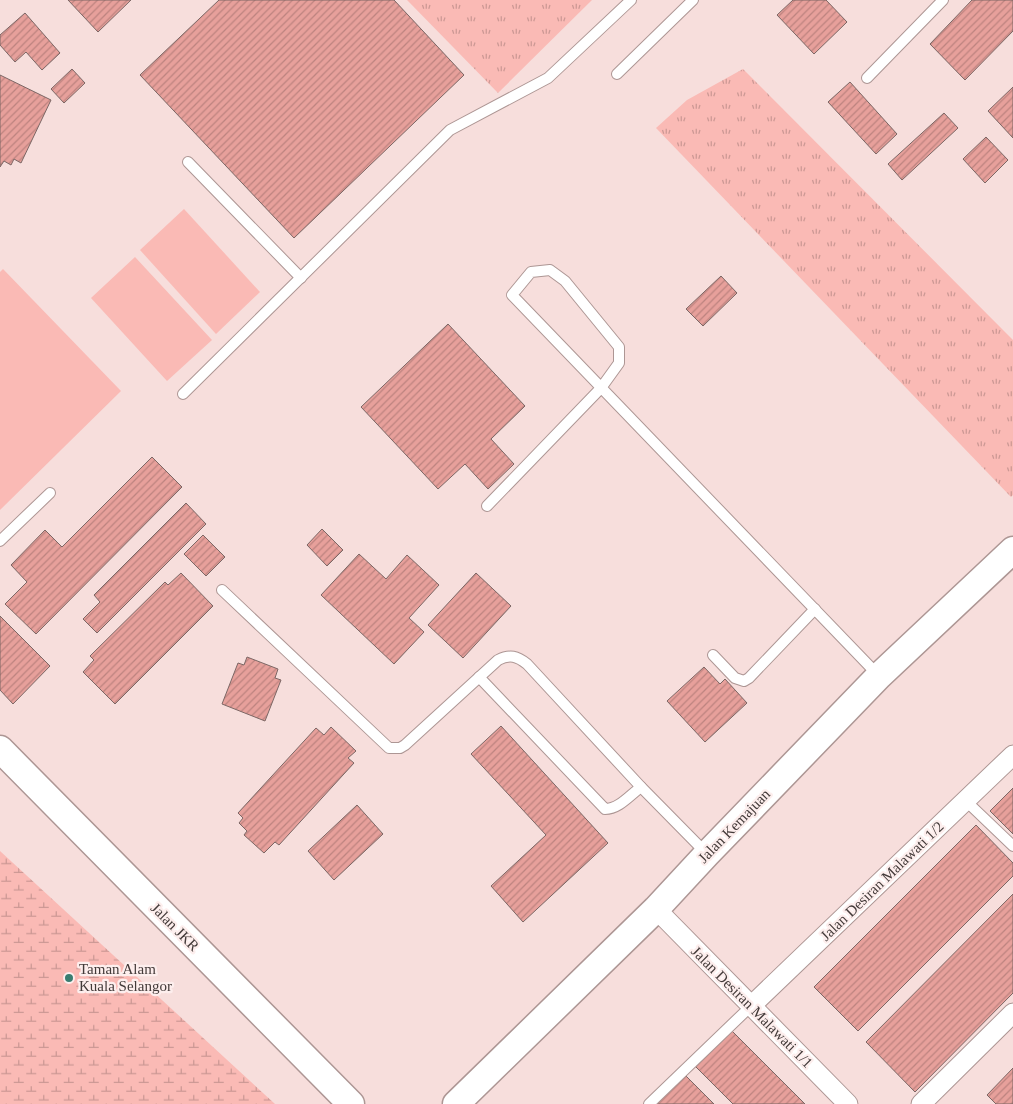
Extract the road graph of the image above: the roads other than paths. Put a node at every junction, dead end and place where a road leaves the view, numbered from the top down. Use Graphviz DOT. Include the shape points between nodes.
graph roads {
  1 [pos="631,0"];
  2 [pos="693,0"];
  3 [pos="943,0"];
  4 [pos="617,74"];
  5 [pos="866,78"];
  6 [pos="188,162"];
  7 [pos="301,278"];
  8 [pos="601,388"];
  9 [pos="183,394"];
  10 [pos="50,493"];
  11 [pos="487,506"];
  12 [pos="0,542"];
  13 [pos="1013,550"];
  14 [pos="222,590"];
  15 [pos="814,609"];
  16 [pos="713,655"];
  17 [pos="879,676"];
  18 [pos="479,677"];
  19 [pos="0,749"];
  20 [pos="1013,755"];
  21 [pos="641,787"];
  22 [pos="966,801"];
  23 [pos="1013,846"];
  24 [pos="707,854"];
  25 [pos="656,909"];
  26 [pos="751,1006"];
  27 [pos="1013,1014"];
  28 [pos="351,1104"];
  29 [pos="456,1104"];
  30 [pos="649,1104"];
  31 [pos="848,1104"];
  32 [pos="921,1104"];
  1 -- 7 [label="lane" via="548,78 450,130"];
  2 -- 4 [label="lane"];
  3 -- 5 [label="lane"];
  6 -- 7 [label="lane"];
  7 -- 9 [label="lane"];
  8 -- 8 [label="lane" via="512,296 531,272 550,270 565,281 619,347 619,363"];
  8 -- 11 [label="lane"];
  8 -- 15 [label="lane"];
  10 -- 12 [label="lane"];
  13 -- 17 [label="street, Jalan Kemajuan"];
  14 -- 18 [label="lane" via="389,748 405,745"];
  15 -- 16 [label="lane" via="744,681 735,678"];
  15 -- 17 [label="lane"];
  17 -- 24 [label="street, Jalan Kemajuan"];
  18 -- 21 [label="lane" via="605,809 617,806"];
  18 -- 21 [label="lane" via="498,660 513,655 520,658"];
  19 -- 28 [label="street, Jalan JKR"];
  20 -- 22 [label="street, Jalan Desiran Malawati 1/2"];
  21 -- 24 [label="lane"];
  22 -- 23 [label="lane"];
  22 -- 26 [label="street, Jalan Desiran Malawati 1/2"];
  24 -- 25 [label="street, Jalan Kemajuan"];
  25 -- 26 [label="street, Jalan Desiran Malawati 1/1"];
  25 -- 29 [label="street, Jalan Kemajuan"];
  26 -- 30 [label="lane"];
  26 -- 31 [label="street, Jalan Desiran Malawati 1/1"];
  27 -- 32 [label="street"];
}
